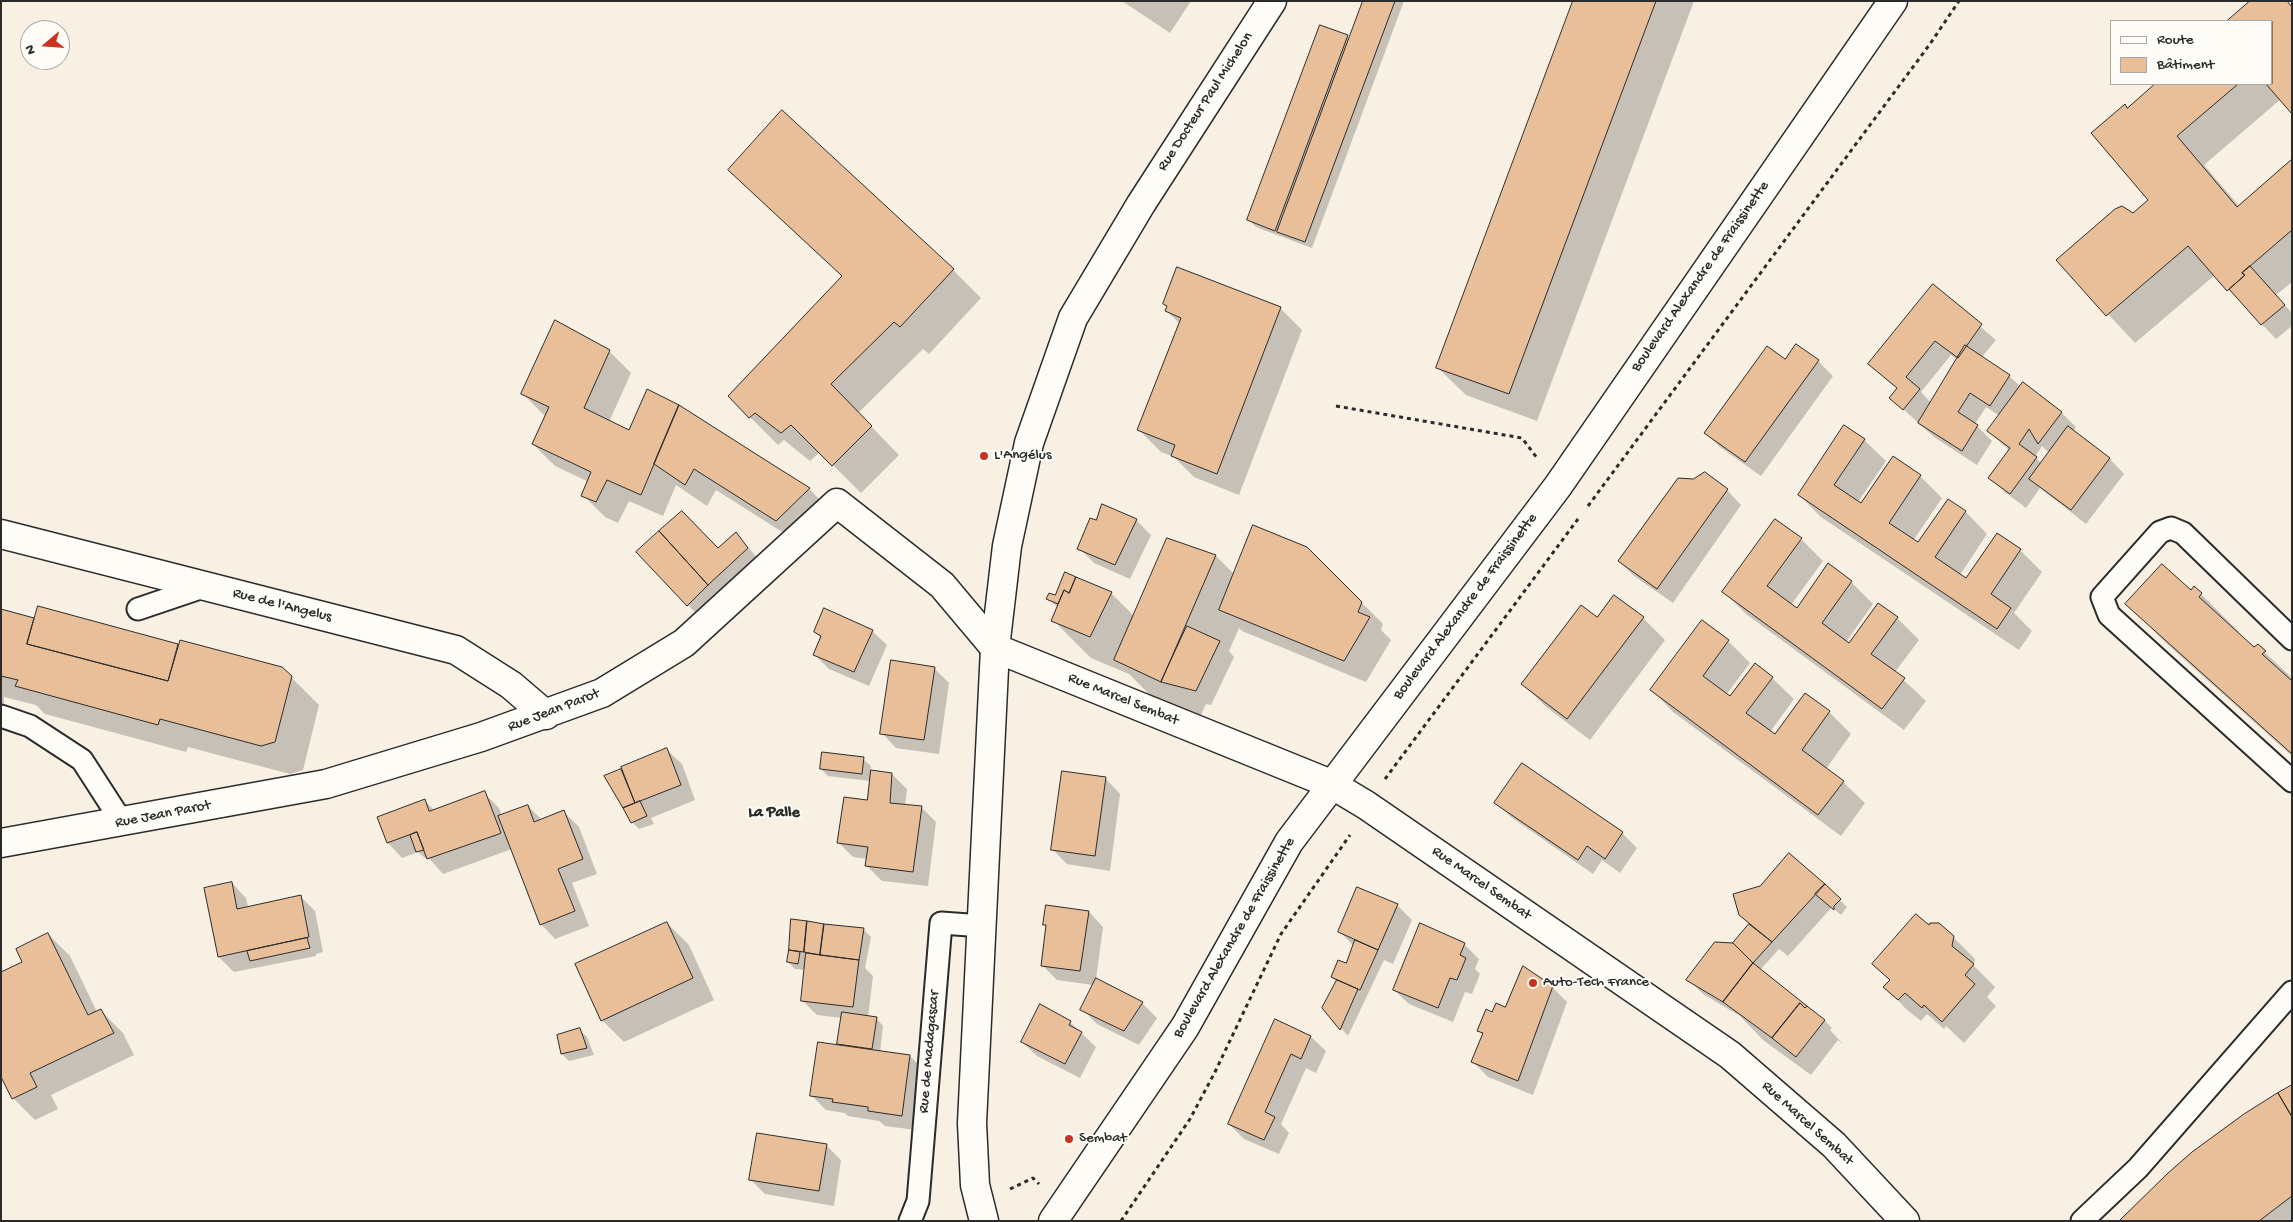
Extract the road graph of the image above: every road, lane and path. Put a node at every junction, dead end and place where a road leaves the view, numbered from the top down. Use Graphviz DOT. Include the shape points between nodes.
graph roads {
  1 [pos="1272,1"];
  2 [pos="1893,1"];
  3 [pos="1959,1"];
  4 [pos="1336,406"];
  5 [pos="1522,438"];
  6 [pos="1585,509"];
  7 [pos="1580,517"];
  8 [pos="1,534"];
  9 [pos="206,586"];
  10 [pos="138,610"];
  11 [pos="2292,639"];
  12 [pos="995,648"];
  13 [pos="546,715"];
  14 [pos="1,716"];
  15 [pos="2292,781"];
  16 [pos="1331,784"];
  17 [pos="1366,804"];
  18 [pos="122,822"];
  19 [pos="1,843"];
  20 [pos="983,926"];
  21 [pos="2292,992"];
  22 [pos="910,1221"];
  23 [pos="984,1221"];
  24 [pos="1053,1221"];
  25 [pos="1121,1221"];
  26 [pos="1905,1221"];
  27 [pos="2082,1221"];
  1 -- 12 [label="street, Rue Docteur Paul Michelon" via="1141,204 1073,318 1029,443 1007,546"];
  2 -- 16 [label="street, Boulevard Alexandre de Fraissinette" via="1558,486"];
  3 -- 6 [label="path"];
  4 -- 5 [label="path"];
  7 -- 17 [label="path"];
  8 -- 9 [label="street, Rue de l'Angelus"];
  9 -- 10 [label="lane"];
  9 -- 13 [label="street, Rue de l'Angelus" via="456,650 511,685"];
  11 -- 15 [label="lane" via="2183,533 2171,528 2160,532 2102,597 2109,615"];
  12 -- 13 [label="street, Rue Jean Parot" via="942,585 837,503 684,643 602,693"];
  12 -- 16 [label="street, Rue Marcel Sembat"];
  12 -- 20 [label="street"];
  13 -- 18 [label="street, Rue Jean Parot" via="326,784"];
  14 -- 18 [label="lane" via="30,726 82,760"];
  16 -- 17 [label="street, Rue Marcel Sembat"];
  16 -- 24 [label="street, Boulevard Alexandre de Fraissinette" via="1289,842 1184,1027"];
  17 -- 25 [label="path" via="1350,836 1280,934 1190,1119"];
  17 -- 26 [label="street, Rue Marcel Sembat" via="1730,1055 1834,1145"];
  18 -- 19 [label="street, Rue Jean Parot"];
  20 -- 22 [label="lane, Rue de Madagascar" via="941,923 918,1200"];
  20 -- 23 [label="street" via="972,1123 976,1185"];
  21 -- 27 [label="lane" via="2138,1168"];
}
